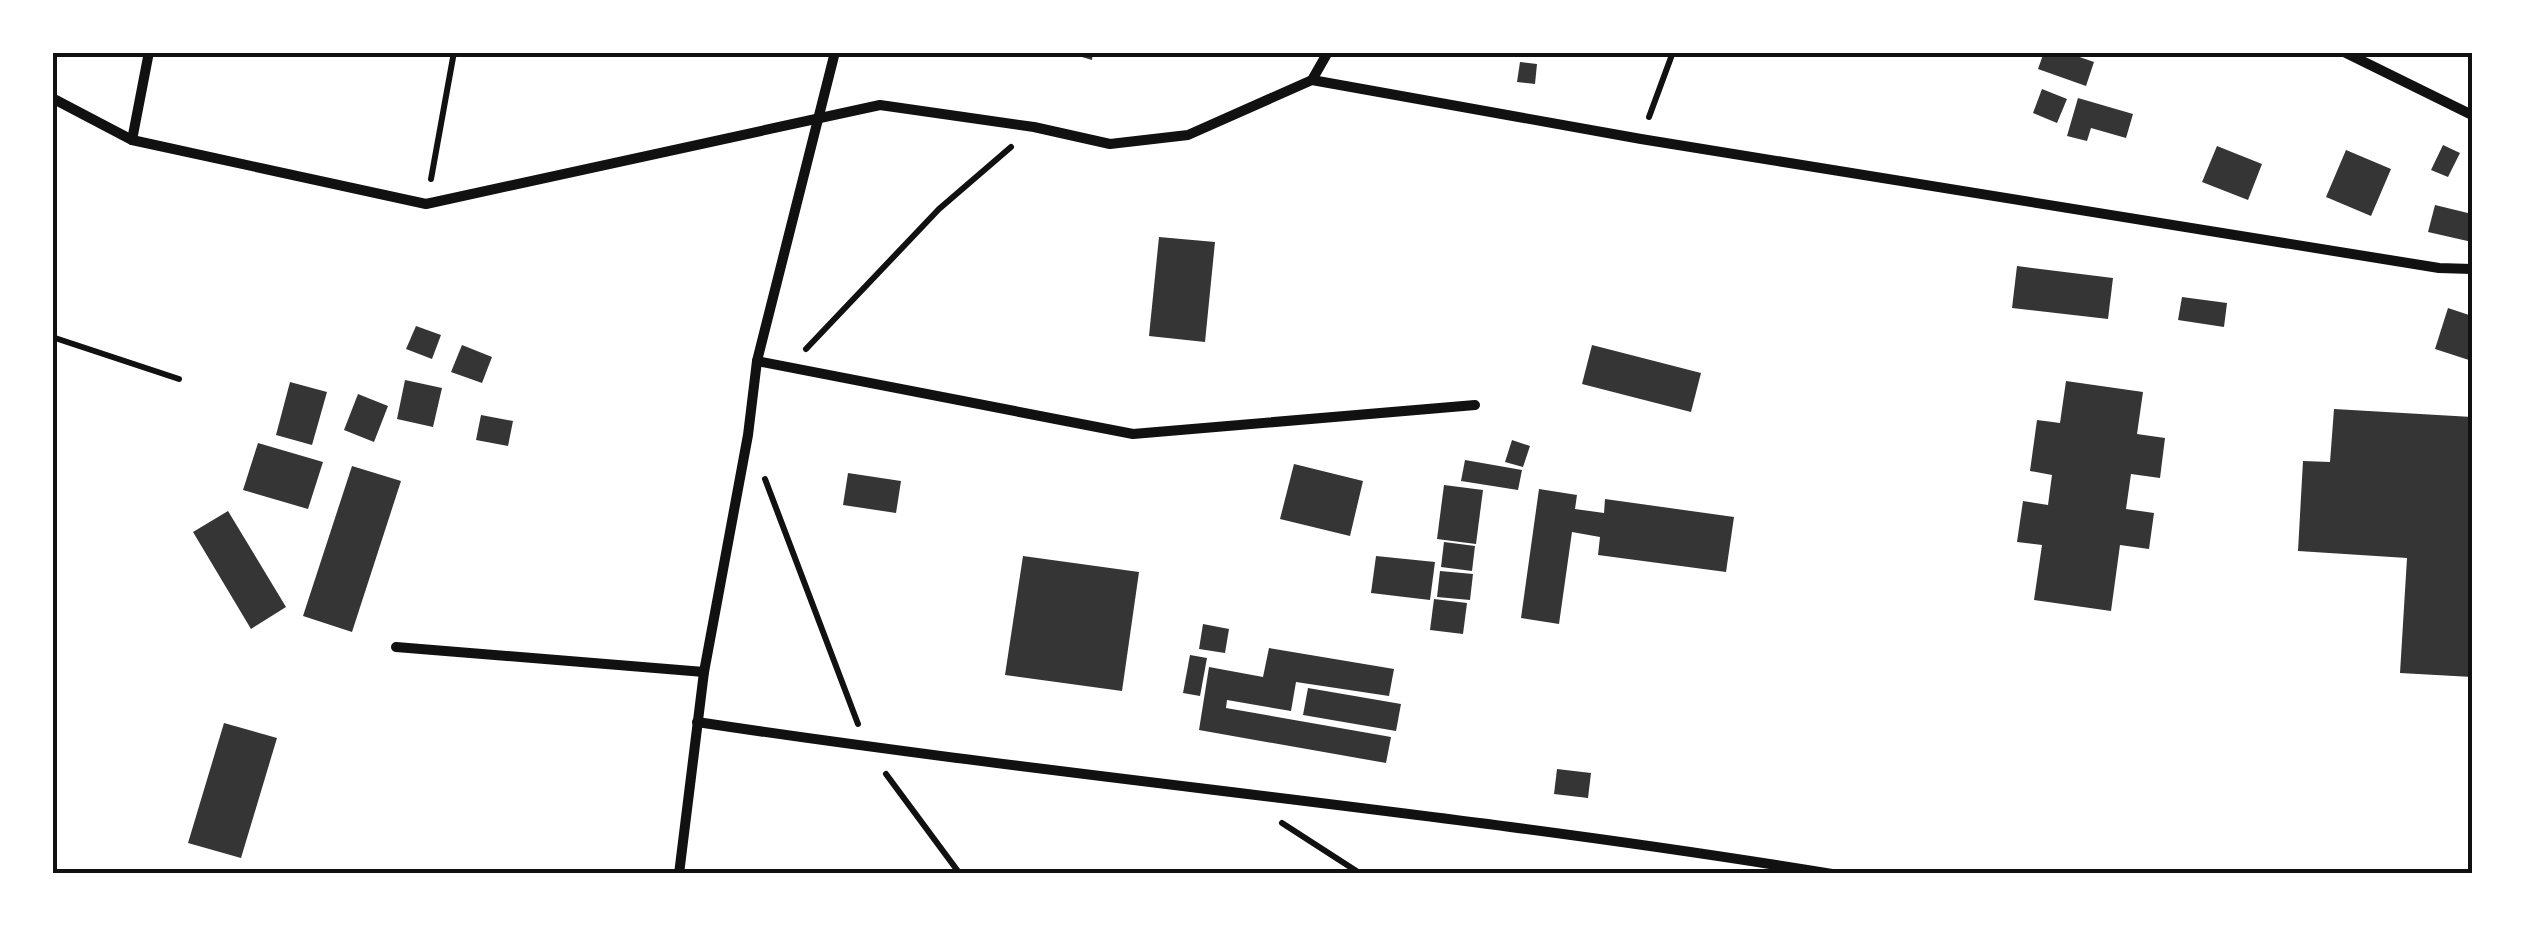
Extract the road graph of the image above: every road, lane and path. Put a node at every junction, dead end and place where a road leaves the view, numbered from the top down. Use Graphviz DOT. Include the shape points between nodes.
graph roads {
  1 [pos="149,52"];
  2 [pos="454,52"];
  3 [pos="835,52"];
  4 [pos="1328,52"];
  5 [pos="1673,52"];
  6 [pos="2344,52"];
  7 [pos="1312,80"];
  8 [pos="52,98"];
  9 [pos="820,115"];
  10 [pos="2472,115"];
  11 [pos="1034,127"];
  12 [pos="1641,139"];
  13 [pos="132,140"];
  14 [pos="426,204"];
  15 [pos="2472,269"];
  16 [pos="52,337"];
  17 [pos="758,361"];
  18 [pos="788,369"];
  19 [pos="179,379"];
  20 [pos="1475,405"];
  21 [pos="748,435"];
  22 [pos="396,647"];
  23 [pos="704,672"];
  24 [pos="697,722"];
  25 [pos="867,747"];
  26 [pos="1235,794"];
  27 [pos="679,874"];
  28 [pos="960,874"];
  29 [pos="1362,874"];
  30 [pos="1832,874"];
  1 -- 13 [label="street"];
  2 -- 14 [label="path"];
  3 -- 9 [label="street"];
  4 -- 7 [label="street"];
  5 -- 12 [label="path"];
  6 -- 10 [label="street"];
  7 -- 11 [label="street" via="1188,135 1110,144"];
  7 -- 12 [label="street"];
  8 -- 13 [label="street"];
  9 -- 11 [label="street" via="880,104"];
  9 -- 14 [label="street"];
  9 -- 17 [label="street"];
  11 -- 18 [label="path" via="939,209"];
  12 -- 15 [label="street"];
  13 -- 14 [label="street"];
  16 -- 19 [label="path"];
  17 -- 18 [label="street"];
  17 -- 21 [label="street"];
  18 -- 20 [label="street" via="1133,434"];
  21 -- 23 [label="street"];
  21 -- 25 [label="path"];
  22 -- 23 [label="street"];
  23 -- 24 [label="street"];
  24 -- 25 [label="street"];
  24 -- 27 [label="street"];
  25 -- 26 [label="street"];
  25 -- 28 [label="path"];
  26 -- 29 [label="path"];
  26 -- 30 [label="street"];
}
